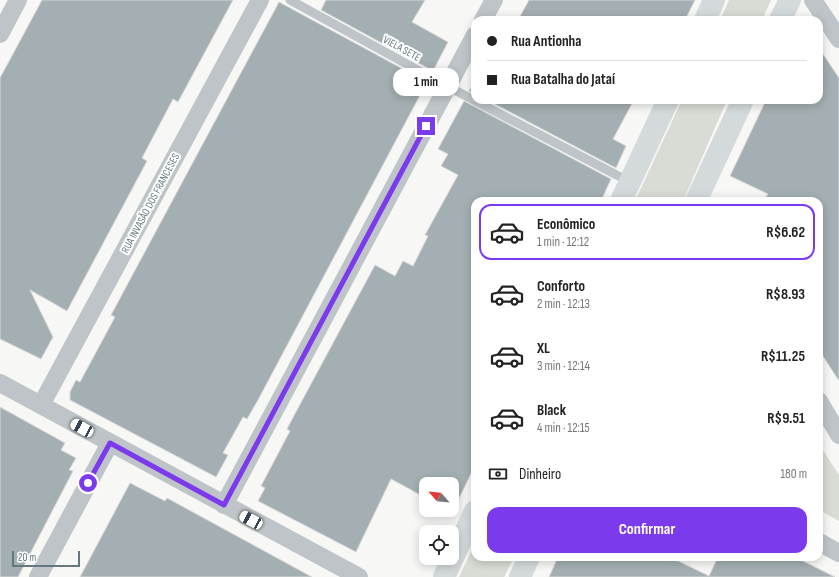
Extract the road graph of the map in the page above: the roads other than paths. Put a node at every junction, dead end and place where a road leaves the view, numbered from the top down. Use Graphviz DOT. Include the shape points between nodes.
graph roads {
  1 [pos="18,0"];
  2 [pos="260,0"];
  3 [pos="290,0"];
  4 [pos="494,0"];
  5 [pos="714,0"];
  6 [pos="790,0"];
  7 [pos="813,0"];
  8 [pos="485,16"];
  9 [pos="707,16"];
  10 [pos="782,16"];
  11 [pos="0,34"];
  12 [pos="839,39"];
  13 [pos="471,42"];
  14 [pos="447,86"];
  15 [pos="471,100"];
  16 [pos="477,104"];
  17 [pos="666,104"];
  18 [pos="741,104"];
  19 [pos="626,192"];
  20 [pos="697,197"];
  21 [pos="0,382"];
  22 [pos="41,405"];
  23 [pos="823,408"];
  24 [pos="839,435"];
  25 [pos="110,443"];
  26 [pos="224,505"];
  27 [pos="471,520"];
  28 [pos="823,544"];
  29 [pos="839,553"];
  30 [pos="527,561"];
  31 [pos="38,577"];
  32 [pos="359,577"];
  33 [pos="444,577"];
  34 [pos="520,577"];
  1 -- 11 [label="street"];
  2 -- 22 [label="street, RUA INVASÃO DOS FRANCESES"];
  3 -- 14 [label="lane, VIELA SETE"];
  4 -- 8 [label="street"];
  5 -- 9 [label="main road"];
  6 -- 10 [label="main road"];
  7 -- 12 [label="street"];
  13 -- 14 [label="street"];
  14 -- 15 [label="lane, VIELA SETE"];
  14 -- 26 [label="street"];
  16 -- 19 [label="lane, VIELA SETE"];
  17 -- 19 [label="main road"];
  18 -- 20 [label="main road"];
  21 -- 22 [label="street"];
  22 -- 25 [label="street"];
  23 -- 24 [label="street"];
  25 -- 26 [label="street"];
  25 -- 31 [label="street"];
  26 -- 32 [label="street"];
  27 -- 33 [label="main road"];
  28 -- 29 [label="street"];
  30 -- 34 [label="main road"];
}
